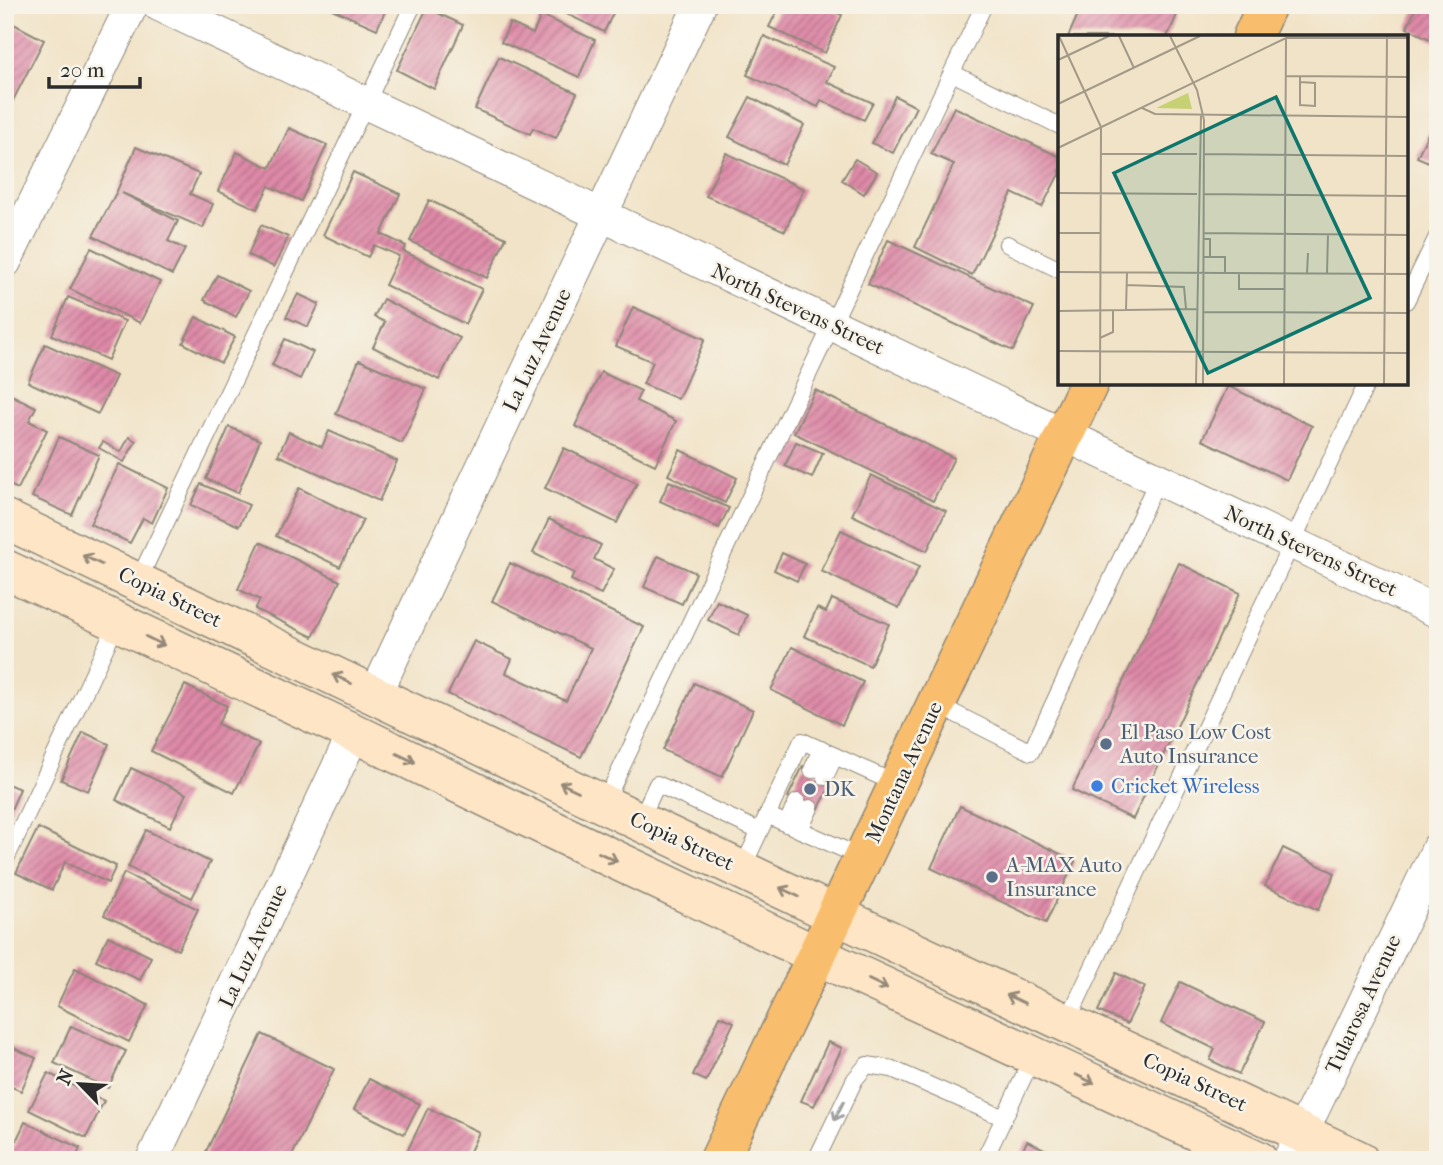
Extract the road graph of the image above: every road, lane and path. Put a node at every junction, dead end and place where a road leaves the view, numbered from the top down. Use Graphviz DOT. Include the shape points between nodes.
graph roads {
  1 [pos="132,5"];
  2 [pos="159,5"];
  3 [pos="413,5"];
  4 [pos="700,5"];
  5 [pos="984,5"];
  6 [pos="1267,5"];
  7 [pos="1253,35"];
  8 [pos="951,73"];
  9 [pos="366,104"];
  10 [pos="1058,125"];
  11 [pos="601,215"];
  12 [pos="1438,235"];
  13 [pos="1007,244"];
  14 [pos="5,261"];
  15 [pos="1058,269"];
  16 [pos="1408,297"];
  17 [pos="831,324"];
  18 [pos="1088,385"];
  19 [pos="1366,385"];
  20 [pos="1065,435"];
  21 [pos="1158,479"];
  22 [pos="5,519"];
  23 [pos="1291,542"];
  24 [pos="5,569"];
  25 [pos="138,581"];
  26 [pos="1438,612"];
  27 [pos="117,623"];
  28 [pos="375,695"];
  29 [pos="936,704"];
  30 [pos="354,733"];
  31 [pos="828,753"];
  32 [pos="818,774"];
  33 [pos="899,785"];
  34 [pos="604,804"];
  35 [pos="804,805"];
  36 [pos="767,815"];
  37 [pos="640,821"];
  38 [pos="793,827"];
  39 [pos="759,831"];
  40 [pos="1438,848"];
  41 [pos="863,859"];
  42 [pos="5,861"];
  43 [pos="742,869"];
  44 [pos="836,915"];
  45 [pos="816,955"];
  46 [pos="1067,1023"];
  47 [pos="1034,1055"];
  48 [pos="1004,1118"];
  49 [pos="1296,1146"];
  50 [pos="152,1160"];
  51 [pos="719,1160"];
  52 [pos="816,1160"];
  53 [pos="985,1160"];
  54 [pos="1258,1160"];
  55 [pos="1359,1160"];
  1 -- 14 [label="street"];
  2 -- 9 [label="street, North Stevens Street"];
  3 -- 9 [label="lane"];
  4 -- 11 [label="street, La Luz Avenue"];
  5 -- 8 [label="lane"];
  6 -- 7 [label="main road"];
  8 -- 10 [label="lane"];
  8 -- 17 [label="lane"];
  9 -- 11 [label="street, North Stevens Street"];
  9 -- 25 [label="lane"];
  11 -- 17 [label="street, North Stevens Street"];
  11 -- 28 [label="street, La Luz Avenue"];
  12 -- 16 [label="lane"];
  13 -- 15 [label="lane"];
  17 -- 20 [label="street, North Stevens Street"];
  17 -- 34 [label="lane"];
  18 -- 20 [label="main road, Montana Avenue"];
  19 -- 23 [label="lane"];
  20 -- 21 [label="street, North Stevens Street"];
  20 -- 29 [label="main road, Montana Avenue"];
  21 -- 23 [label="street, North Stevens Street"];
  21 -- 29 [label="lane" via="1031,752"];
  25 -- 22 [label="main road, Copia Street, one-way"];
  23 -- 26 [label="street, North Stevens Street"];
  23 -- 46 [label="lane"];
  24 -- 27 [label="main road, Copia Street"];
  28 -- 25 [label="main road, Copia Street, one-way"];
  27 -- 30 [label="main road, Copia Street, one-way"];
  27 -- 42 [label="lane"];
  34 -- 28 [label="main road, Copia Street, one-way"];
  29 -- 33 [label="main road, Montana Avenue"];
  30 -- 45 [label="main road, Copia Street, one-way"];
  30 -- 50 [label="street, La Luz Avenue"];
  31 -- 32 [label="lane"];
  31 -- 33 [label="lane"];
  31 -- 36 [label="lane" via="802,741"];
  33 -- 41 [label="main road, Montana Avenue"];
  34 -- 37 [label="main road, Copia Street"];
  35 -- 38 [label="lane"];
  36 -- 38 [label="lane"];
  36 -- 39 [label="lane"];
  37 -- 39 [label="lane" via="657,784"];
  37 -- 43 [label="main road, Copia Street"];
  38 -- 41 [label="lane"];
  39 -- 43 [label="lane"];
  40 -- 49 [label="street, Tularosa Avenue"];
  41 -- 44 [label="main road, Montana Avenue"];
  44 -- 43 [label="main road, Copia Street, one-way"];
  44 -- 45 [label="main road, Montana Avenue"];
  46 -- 44 [label="main road, Copia Street, one-way"];
  45 -- 47 [label="main road, Copia Street, one-way"];
  45 -- 51 [label="main road, Montana Avenue"];
  46 -- 49 [label="main road, Copia Street"];
  47 -- 48 [label="lane"];
  47 -- 54 [label="main road, Copia Street, one-way"];
  48 -- 52 [label="lane, one-way" via="892,1069 867,1065 855,1079"];
  48 -- 53 [label="lane"];
  49 -- 55 [label="main road, Copia Street"];
}
